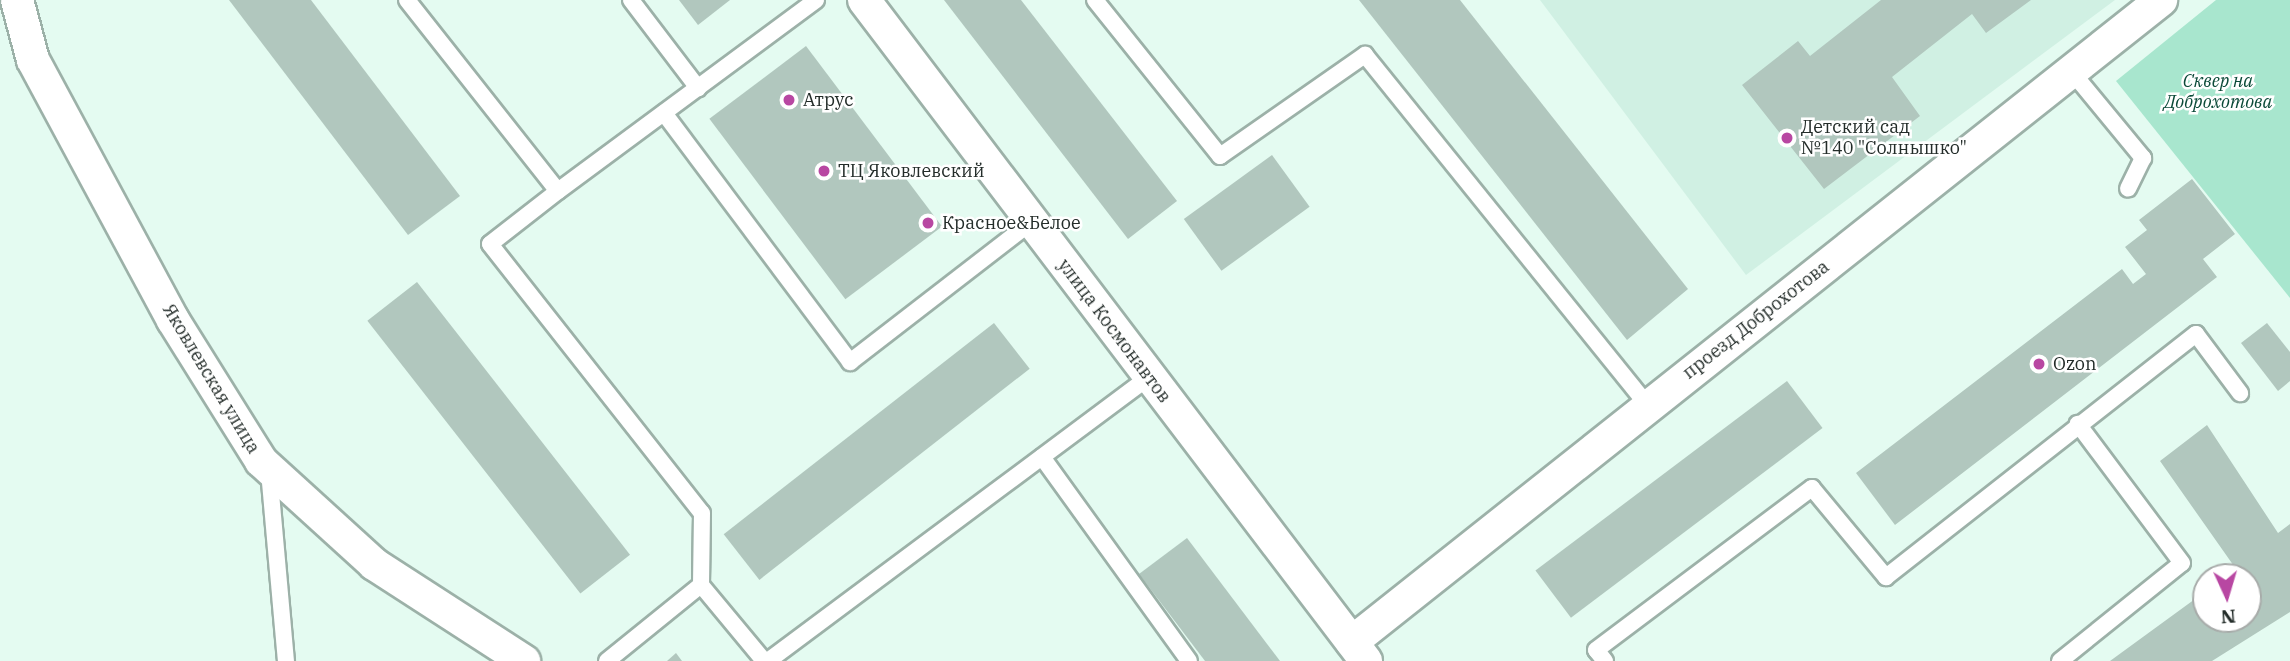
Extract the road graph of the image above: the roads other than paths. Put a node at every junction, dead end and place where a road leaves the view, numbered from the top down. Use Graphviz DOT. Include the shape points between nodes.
graph roads {
  1 [pos="17,0"];
  2 [pos="407,0"];
  3 [pos="631,0"];
  4 [pos="816,0"];
  5 [pos="864,0"];
  6 [pos="1096,0"];
  7 [pos="2161,0"];
  8 [pos="2072,72"];
  9 [pos="698,88"];
  10 [pos="664,113"];
  11 [pos="2127,189"];
  12 [pos="558,191"];
  13 [pos="1031,222"];
  14 [pos="1148,378"];
  15 [pos="2240,393"];
  16 [pos="1647,405"];
  17 [pos="2078,424"];
  18 [pos="1042,457"];
  19 [pos="269,468"];
  20 [pos="701,584"];
  21 [pos="1359,652"];
  22 [pos="286,661"];
  23 [pos="524,661"];
  24 [pos="607,661"];
  25 [pos="766,661"];
  26 [pos="1189,661"];
  27 [pos="1605,661"];
  28 [pos="2060,661"];
  1 -- 19 [label="street, Яковлевская улица" via="33,60 161,298"];
  2 -- 12 [label="lane"];
  3 -- 9 [label="lane"];
  4 -- 9 [label="lane"];
  5 -- 13 [label="street, улица Космонавтов"];
  6 -- 16 [label="lane" via="1220,156 1365,55"];
  7 -- 8 [label="street, проезд Доброхотова"];
  8 -- 11 [label="lane" via="2143,158"];
  8 -- 16 [label="street, проезд Доброхотова"];
  9 -- 10 [label="lane"];
  10 -- 12 [label="lane"];
  10 -- 13 [label="lane" via="850,362"];
  12 -- 20 [label="lane" via="490,244 702,513"];
  13 -- 14 [label="street, улица Космонавтов"];
  14 -- 18 [label="lane"];
  14 -- 21 [label="street, улица Космонавтов"];
  15 -- 17 [label="lane" via="2196,334"];
  16 -- 21 [label="street, проезд Доброхотова"];
  17 -- 27 [label="lane" via="1885,577 1812,488 1596,650"];
  17 -- 28 [label="lane" via="2182,563"];
  18 -- 25 [label="lane"];
  18 -- 26 [label="lane"];
  19 -- 22 [label="lane"];
  19 -- 23 [label="street, Яковлевская улица" via="374,565"];
  20 -- 24 [label="lane"];
  20 -- 25 [label="lane"];
}
